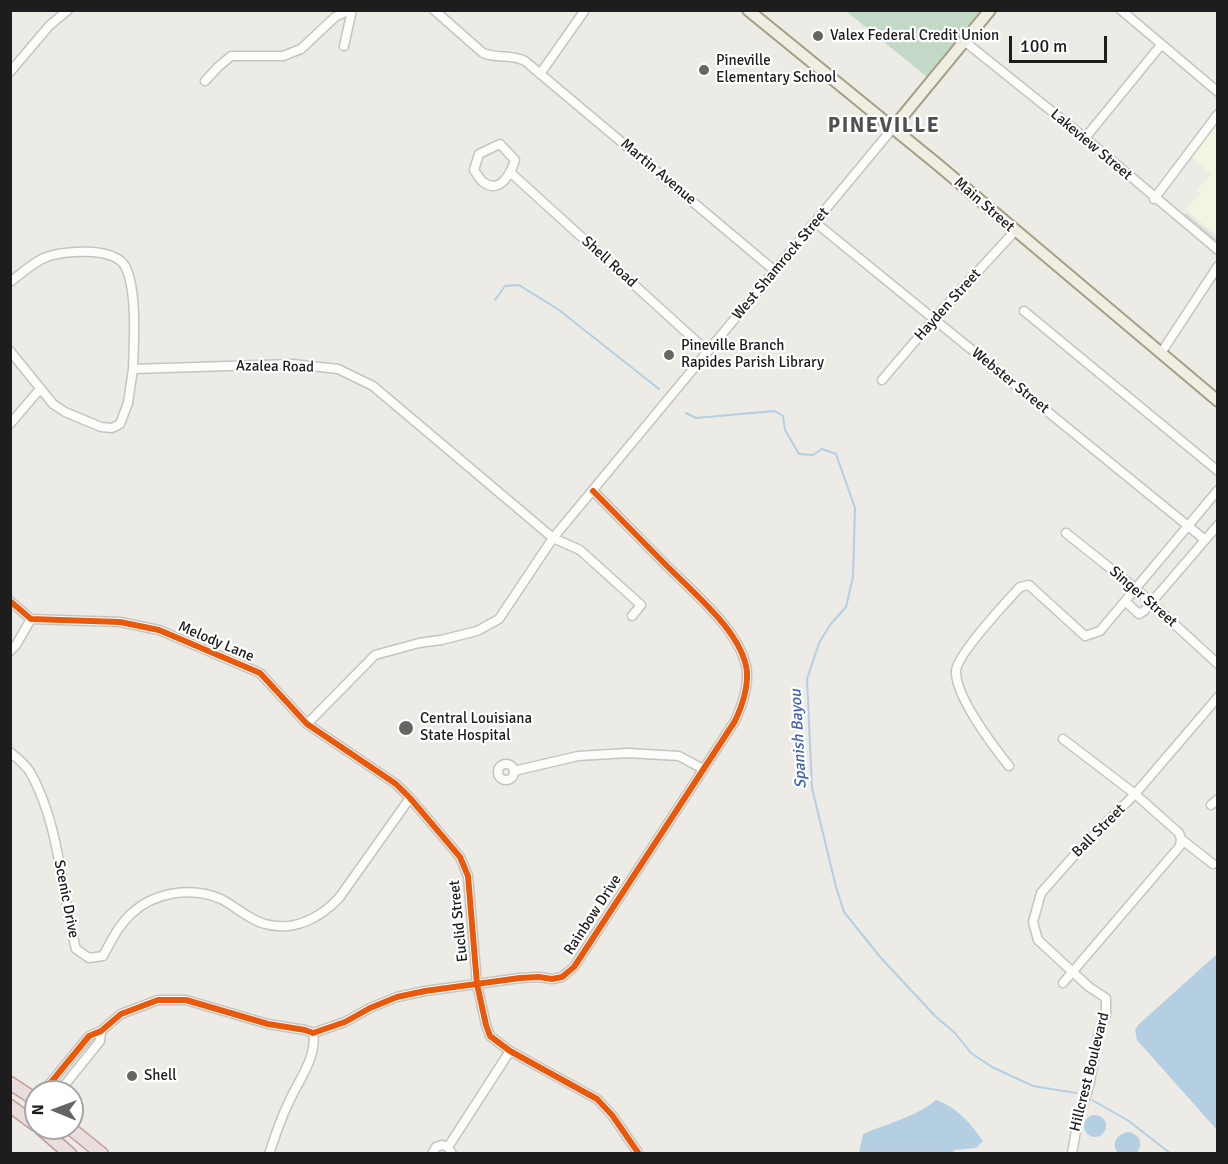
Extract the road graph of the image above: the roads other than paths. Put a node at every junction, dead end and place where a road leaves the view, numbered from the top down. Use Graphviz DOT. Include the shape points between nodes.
graph roads {
  1 [pos="68,10"];
  2 [pos="351,10"];
  3 [pos="434,10"];
  4 [pos="585,10"];
  5 [pos="748,10"];
  6 [pos="1121,10"];
  7 [pos="985,12"];
  8 [pos="964,41"];
  9 [pos="1161,45"];
  10 [pos="344,46"];
  11 [pos="10,72"];
  12 [pos="540,74"];
  13 [pos="205,81"];
  14 [pos="1218,92"];
  15 [pos="1218,114"];
  16 [pos="893,128"];
  17 [pos="1085,138"];
  18 [pos="511,173"];
  19 [pos="1154,199"];
  20 [pos="816,223"];
  21 [pos="1014,231"];
  22 [pos="1218,250"];
  23 [pos="1218,266"];
  24 [pos="776,271"];
  25 [pos="10,282"];
  26 [pos="1024,311"];
  27 [pos="934,320"];
  28 [pos="10,351"];
  29 [pos="707,351"];
  30 [pos="1161,353"];
  31 [pos="133,369"];
  32 [pos="882,380"];
  33 [pos="40,389"];
  34 [pos="1218,401"];
  35 [pos="10,424"];
  36 [pos="1218,471"];
  37 [pos="1218,490"];
  38 [pos="593,491"];
  39 [pos="1218,525"];
  40 [pos="1187,526"];
  41 [pos="1066,533"];
  42 [pos="553,538"];
  43 [pos="1204,540"];
  44 [pos="1135,588"];
  45 [pos="1125,601"];
  46 [pos="10,602"];
  47 [pos="1151,603"];
  48 [pos="632,616"];
  49 [pos="31,619"];
  50 [pos="10,651"];
  51 [pos="1218,664"];
  52 [pos="1218,697"];
  53 [pos="307,724"];
  54 [pos="1063,739"];
  55 [pos="10,752"];
  56 [pos="1009,766"];
  57 [pos="703,769"];
  58 [pos="514,771"];
  59 [pos="1136,794"];
  60 [pos="410,798"];
  61 [pos="1181,839"];
  62 [pos="1213,864"];
  63 [pos="1072,971"];
  64 [pos="1063,983"];
  65 [pos="477,984"];
  66 [pos="101,1031"];
  67 [pos="313,1033"];
  68 [pos="510,1051"];
  69 [pos="53,1080"];
  70 [pos="69,1080"];
  71 [pos="10,1083"];
  72 [pos="24,1092"];
  73 [pos="10,1106"];
  74 [pos="24,1114"];
  75 [pos="84,1139"];
  76 [pos="55,1140"];
  77 [pos="450,1150"];
  78 [pos="70,1154"];
  79 [pos="102,1154"];
  80 [pos="269,1154"];
  81 [pos="432,1154"];
  82 [pos="639,1154"];
  83 [pos="1072,1154"];
  1 -- 11 [label="street"];
  2 -- 10 [label="street"];
  2 -- 13 [label="street" via="335,17 301,49 283,56 231,56"];
  3 -- 12 [label="street, Martin Avenue" via="483,53 518,57"];
  4 -- 12 [label="street"];
  5 -- 16 [label="main road, Main Street"];
  6 -- 9 [label="street"];
  7 -- 8 [label="main road"];
  8 -- 16 [label="main road"];
  8 -- 17 [label="street, Lakeview Street"];
  9 -- 14 [label="street"];
  9 -- 17 [label="street"];
  12 -- 24 [label="street, Martin Avenue"];
  15 -- 19 [label="street"];
  16 -- 20 [label="street, West Shamrock Street"];
  16 -- 21 [label="main road, Main Street"];
  17 -- 19 [label="street, Lakeview Street"];
  18 -- 18 [label="street" via="515,160 500,144 479,154 474,170 483,182 493,186"];
  18 -- 29 [label="street, Shell Road"];
  19 -- 22 [label="street, Lakeview Street"];
  20 -- 24 [label="street, West Shamrock Street"];
  20 -- 27 [label="street, Webster Street"];
  21 -- 27 [label="street, Hayden Street"];
  21 -- 30 [label="main road, Main Street"];
  23 -- 30 [label="street"];
  24 -- 29 [label="street, West Shamrock Street"];
  25 -- 31 [label="street" via="45,258 61,254 100,252 118,259 130,279"];
  26 -- 36 [label="street"];
  27 -- 32 [label="street, Hayden Street"];
  27 -- 40 [label="street, Webster Street"];
  28 -- 33 [label="street"];
  29 -- 38 [label="street, West Shamrock Street"];
  30 -- 34 [label="main road, Main Street"];
  31 -- 33 [label="street" via="128,403 120,424 112,428 65,412"];
  31 -- 42 [label="street, Azalea Road" via="292,364 338,369 358,377"];
  33 -- 35 [label="street"];
  37 -- 40 [label="street"];
  38 -- 42 [label="street, West Shamrock Street"];
  38 -- 57 [label="street, Rainbow Drive" via="715,614 740,653 747,671 742,705"];
  39 -- 43 [label="street"];
  40 -- 43 [label="street, Webster Street"];
  40 -- 44 [label="street"];
  41 -- 44 [label="street, Singer Street"];
  42 -- 48 [label="street, Azalea Road" via="580,550 641,605"];
  42 -- 53 [label="street, West Shamrock Street" via="499,619 477,632 401,646 375,655"];
  43 -- 47 [label="street"];
  44 -- 45 [label="street"];
  44 -- 47 [label="street, Singer Street"];
  45 -- 47 [label="street" via="1139,614"];
  45 -- 56 [label="street" via="1100,631 1085,636 1029,585 1020,587 963,655 956,670 959,686 976,720"];
  46 -- 49 [label="street"];
  47 -- 51 [label="street, Singer Street"];
  49 -- 50 [label="street"];
  49 -- 53 [label="street, Melody Lane" via="120,621 159,630 260,673"];
  52 -- 59 [label="street, Ball Street"];
  53 -- 60 [label="street, Melody Lane" via="396,784"];
  54 -- 59 [label="street"];
  55 -- 60 [label="street, Scenic Drive" via="29,770 41,798 56,841 76,949 89,958 103,956 130,914 152,898 177,892 203,893 221,899 264,924 308,922 339,898"];
  57 -- 58 [label="street" via="679,756 627,753 578,756"];
  57 -- 65 [label="street, Rainbow Drive" via="574,968 552,979 520,978"];
  59 -- 61 [label="street"];
  59 -- 63 [label="street, Ball Street" via="1041,893 1033,922 1038,940"];
  60 -- 65 [label="street, Euclid Street" via="460,857 468,876"];
  61 -- 62 [label="street"];
  61 -- 63 [label="street" via="1180,846"];
  63 -- 64 [label="street"];
  63 -- 83 [label="street, Hillcrest Boulevard" via="1106,998 1106,1014"];
  65 -- 67 [label="street, Rainbow Drive" via="397,997"];
  65 -- 68 [label="street, Euclid Street" via="490,1036"];
  66 -- 67 [label="street" via="133,1008 172,999"];
  66 -- 69 [label="street" via="89,1035"];
  66 -- 70 [label="street" via="100,1041"];
  67 -- 80 [label="street" via="315,1042 310,1059 286,1106"];
  68 -- 77 [label="street"];
  68 -- 82 [label="street, Euclid Street" via="597,1099"];
  71 -- 72 [label="highway"];
  73 -- 74 [label="highway"];
  75 -- 79 [label="highway"];
  76 -- 78 [label="highway"];
  77 -- 81 [label="street" via="439,1145"];
}
